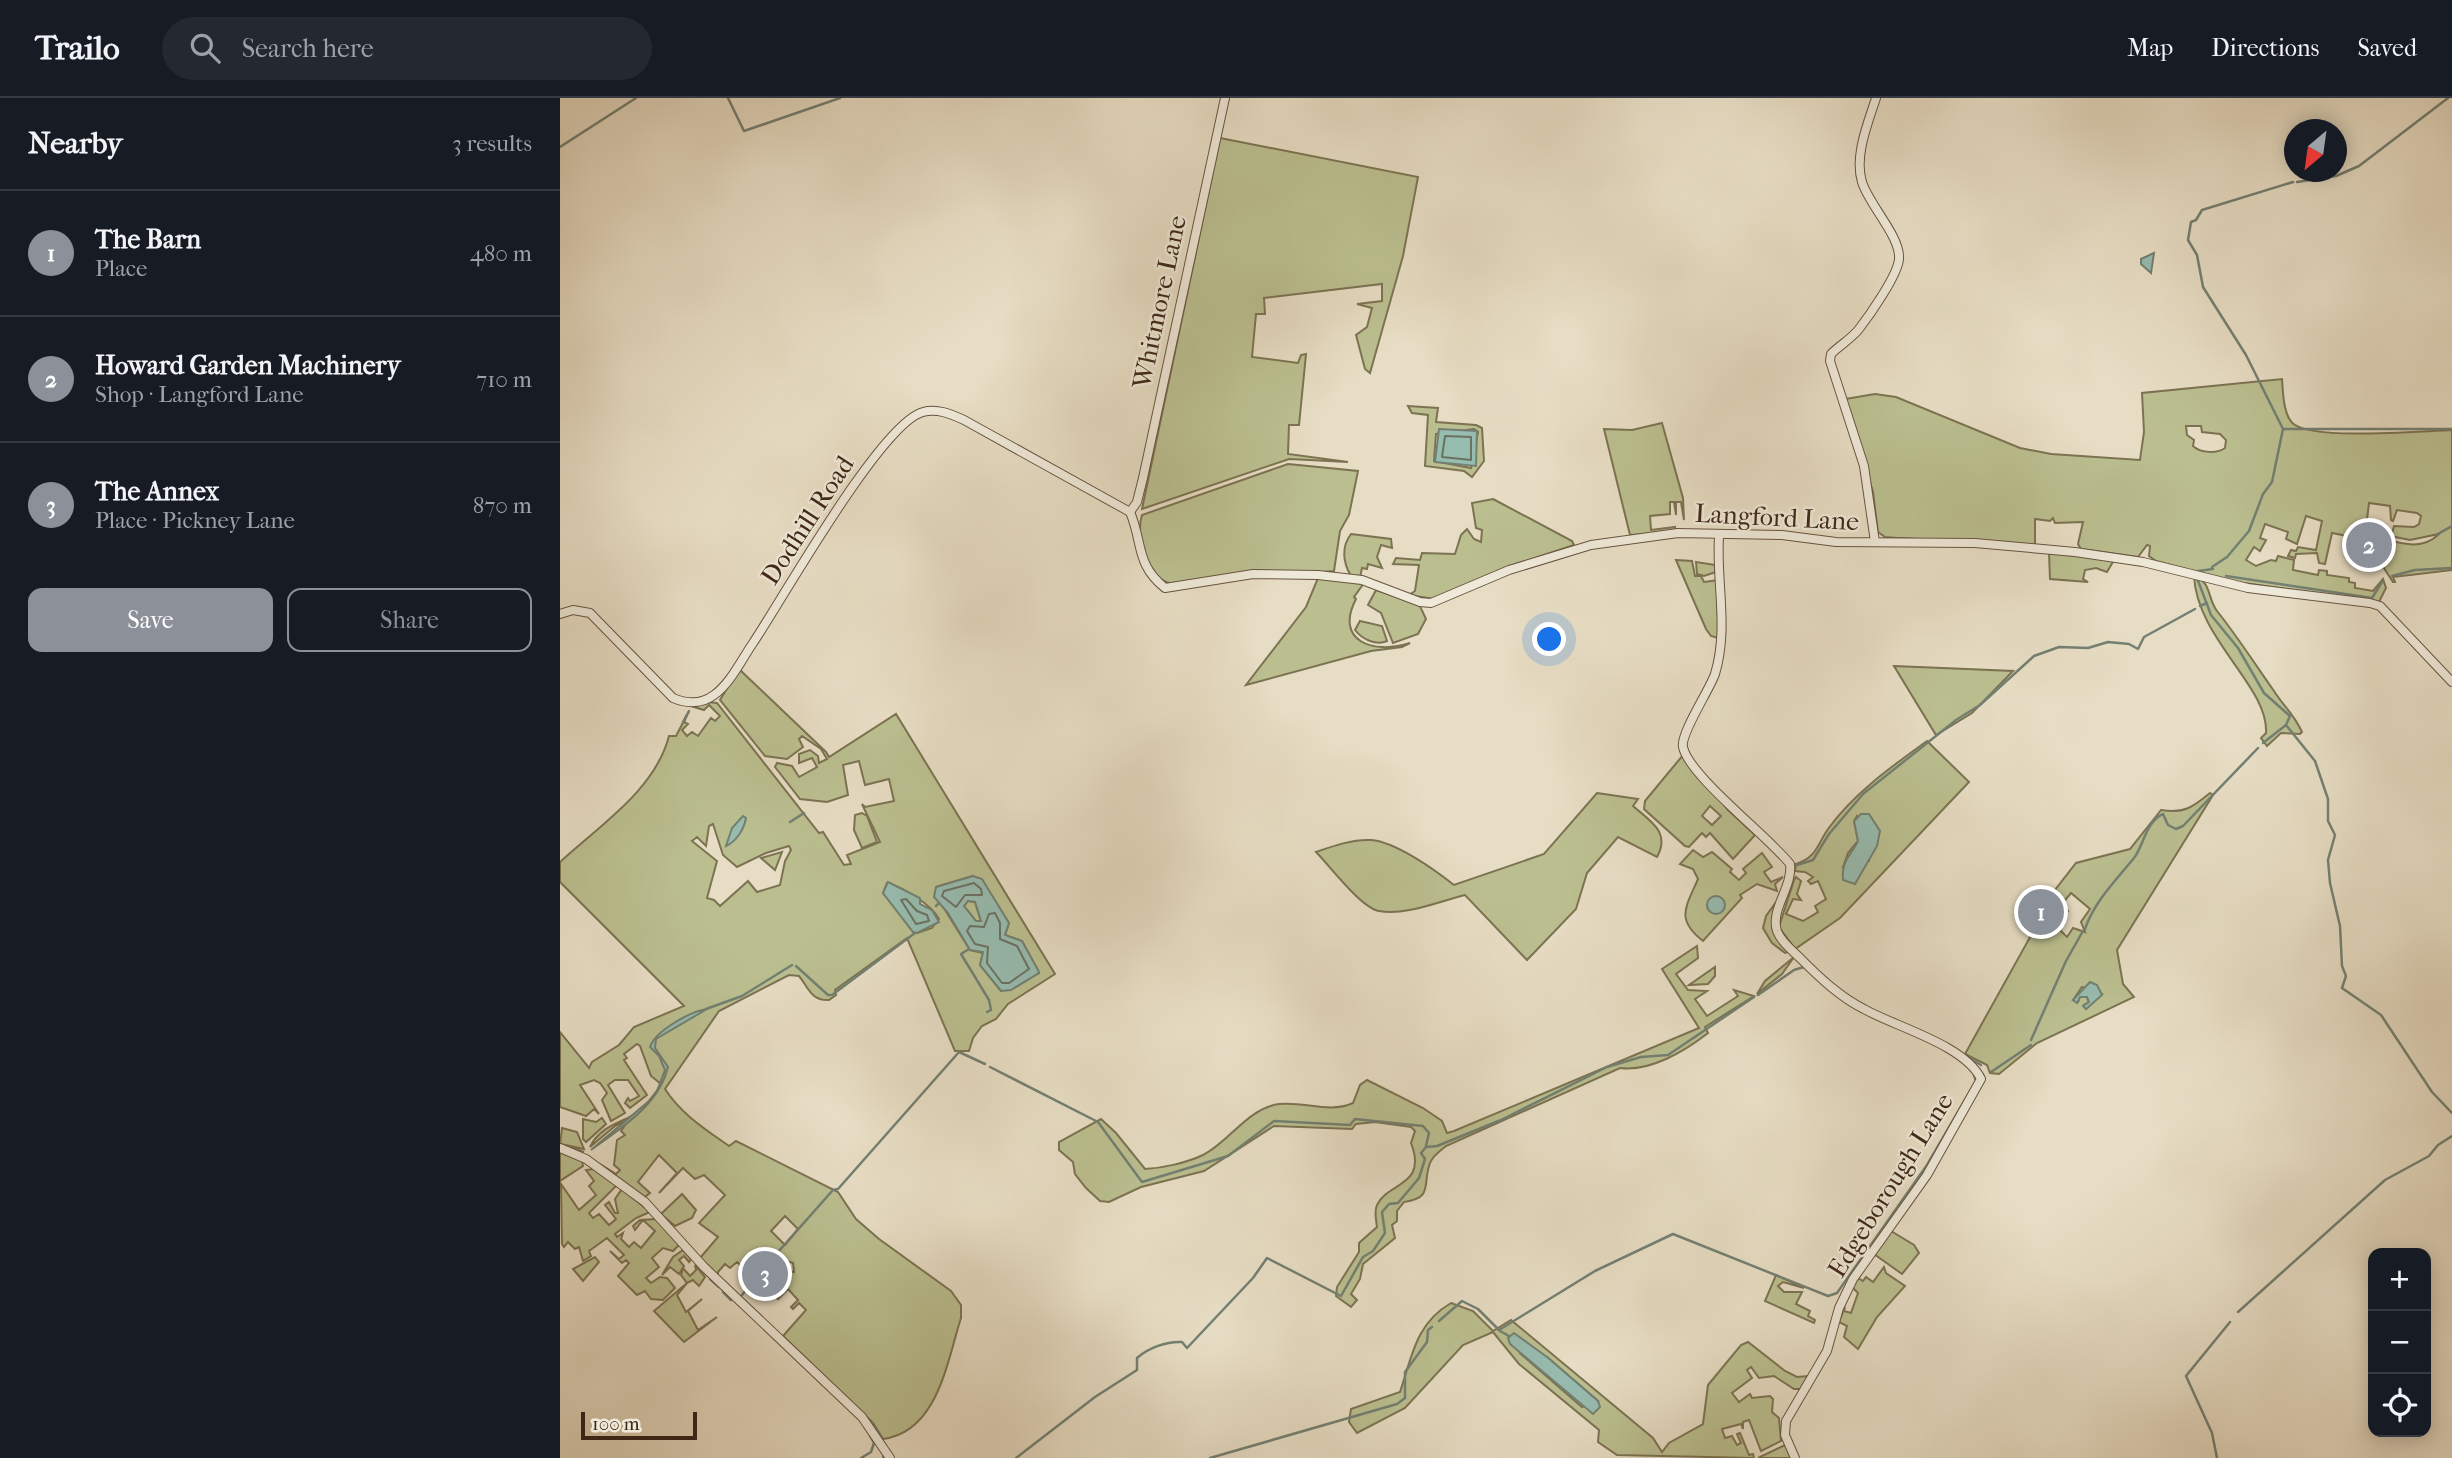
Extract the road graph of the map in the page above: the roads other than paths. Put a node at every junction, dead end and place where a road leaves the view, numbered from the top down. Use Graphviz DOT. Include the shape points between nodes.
graph roads {
  1 [pos="1225,98"];
  2 [pos="1876,98"];
  3 [pos="1130,512"];
  4 [pos="1719,536"];
  5 [pos="1875,542"];
  6 [pos="560,614"];
  7 [pos="2452,682"];
  8 [pos="560,1148"];
  9 [pos="890,1458"];
  10 [pos="1795,1458"];
  1 -- 3 [label="street, Whitmore Lane" via="1146,468"];
  2 -- 5 [label="street" via="1862,146 1861,176 1899,259 1864,321 1831,354 1830,362 1864,466"];
  3 -- 4 [label="street, Langford Lane" via="1144,562 1165,588 1253,574 1318,575 1374,584 1426,603 1509,570 1591,545 1678,533"];
  3 -- 6 [label="street, Dodhill Road" via="964,420 936,410 921,412 876,452 714,695 692,702 674,698 590,613"];
  4 -- 5 [label="street, Langford Lane"];
  4 -- 10 [label="street, Edgeborough Lane" via="1724,609 1718,658 1710,687 1683,738 1684,750 1728,803 1790,864 1775,923 1789,948 1852,1002 1957,1055 1981,1079 1927,1175 1853,1279 1827,1351 1786,1421 1785,1435"];
  5 -- 7 [label="street, Langford Lane" via="1975,543 2087,553 2248,587 2370,603 2380,607"];
  8 -- 9 [label="street" via="586,1159 645,1202 704,1267 862,1417"];
}
